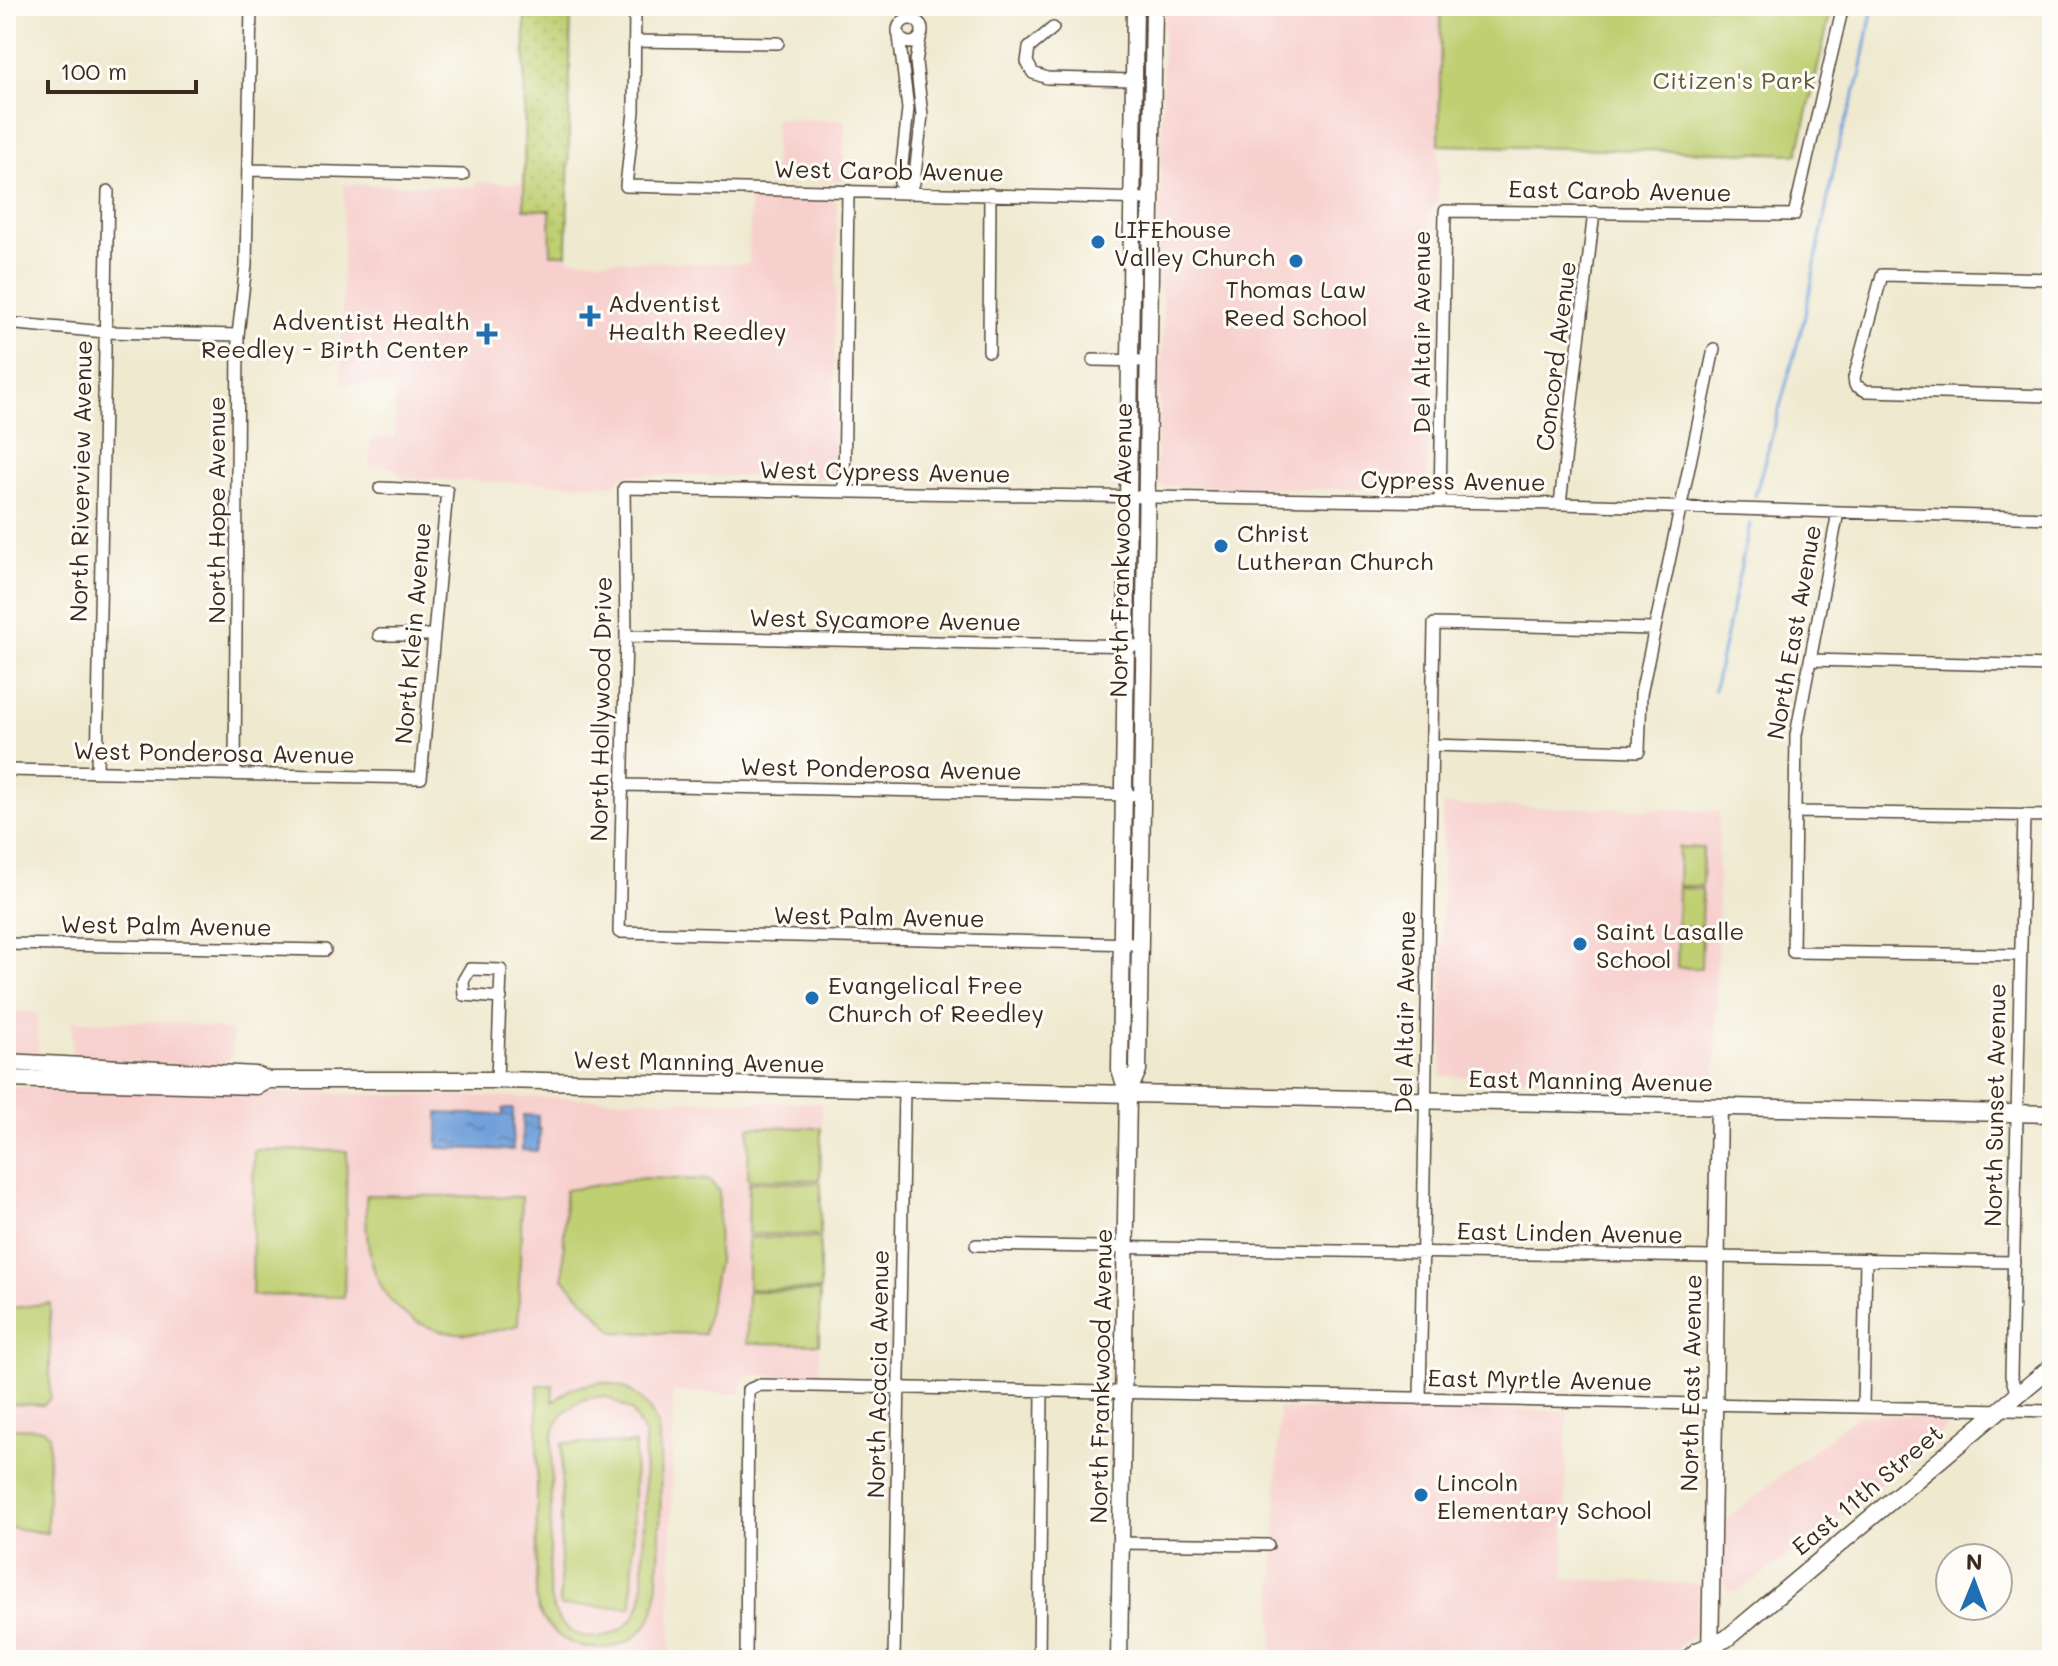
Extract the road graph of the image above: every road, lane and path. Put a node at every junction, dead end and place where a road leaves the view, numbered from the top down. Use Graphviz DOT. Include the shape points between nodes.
graph roads {
  1 [pos="251,6"];
  2 [pos="635,6"];
  3 [pos="1135,6"];
  4 [pos="1154,6"];
  5 [pos="1843,6"];
  6 [pos="1053,28"];
  7 [pos="899,36"];
  8 [pos="920,38"];
  9 [pos="635,41"];
  10 [pos="778,43"];
  11 [pos="1133,80"];
  12 [pos="249,170"];
  13 [pos="463,175"];
  14 [pos="909,188"];
  15 [pos="108,191"];
  16 [pos="848,191"];
  17 [pos="990,194"];
  18 [pos="1142,198"];
  19 [pos="1445,211"];
  20 [pos="1594,212"];
  21 [pos="2052,279"];
  22 [pos="6,323"];
  23 [pos="105,332"];
  24 [pos="238,335"];
  25 [pos="1714,349"];
  26 [pos="989,351"];
  27 [pos="1093,360"];
  28 [pos="1139,361"];
  29 [pos="2052,396"];
  30 [pos="380,488"];
  31 [pos="624,488"];
  32 [pos="844,491"];
  33 [pos="1137,497"];
  34 [pos="1440,502"];
  35 [pos="1560,504"];
  36 [pos="1680,508"];
  37 [pos="1838,512"];
  38 [pos="2052,518"];
  39 [pos="1655,629"];
  40 [pos="379,635"];
  41 [pos="434,635"];
  42 [pos="626,636"];
  43 [pos="1134,646"];
  44 [pos="1810,660"];
  45 [pos="2052,666"];
  46 [pos="1431,745"];
  47 [pos="6,770"];
  48 [pos="97,771"];
  49 [pos="235,774"];
  50 [pos="421,778"];
  51 [pos="622,785"];
  52 [pos="1132,795"];
  53 [pos="1795,812"];
  54 [pos="2024,815"];
  55 [pos="2052,816"];
  56 [pos="619,932"];
  57 [pos="6,944"];
  58 [pos="1130,944"];
  59 [pos="325,950"];
  60 [pos="2019,955"];
  61 [pos="501,998"];
  62 [pos="6,1062"];
  63 [pos="6,1079"];
  64 [pos="268,1080"];
  65 [pos="497,1080"];
  66 [pos="904,1090"];
  67 [pos="1128,1093"];
  68 [pos="1425,1100"];
  69 [pos="1719,1107"];
  70 [pos="2016,1113"];
  71 [pos="2052,1114"];
  72 [pos="976,1245"];
  73 [pos="1126,1245"];
  74 [pos="1422,1251"];
  75 [pos="1717,1256"];
  76 [pos="1866,1259"];
  77 [pos="2014,1262"];
  78 [pos="2052,1366"];
  79 [pos="898,1387"];
  80 [pos="1042,1393"];
  81 [pos="1124,1394"];
  82 [pos="2017,1395"];
  83 [pos="1420,1399"];
  84 [pos="1713,1403"];
  85 [pos="1863,1406"];
  86 [pos="2000,1410"];
  87 [pos="2052,1411"];
  88 [pos="1121,1543"];
  89 [pos="1268,1545"];
  90 [pos="1710,1653"];
  91 [pos="746,1660"];
  92 [pos="894,1660"];
  93 [pos="1039,1660"];
  94 [pos="1119,1660"];
  95 [pos="1687,1660"];
  1 -- 12 [label="street, North Hope Avenue"];
  2 -- 9 [label="street"];
  3 -- 11 [label="main road, North Frankwood Avenue"];
  4 -- 18 [label="main road, North Frankwood Avenue"];
  5 -- 20 [label="street, East Carob Avenue" via="1794,215"];
  6 -- 11 [label="street" via="1029,48 1027,62 1033,73 1047,78"];
  7 -- 8 [label="street" via="909,43"];
  7 -- 8 [label="street" via="900,24 912,19 921,26"];
  7 -- 14 [label="street" via="908,109 900,183"];
  8 -- 14 [label="street" via="916,55 922,115"];
  9 -- 10 [label="street"];
  9 -- 16 [label="street, West Carob Avenue" via="626,186"];
  11 -- 18 [label="main road, North Frankwood Avenue"];
  12 -- 13 [label="street"];
  12 -- 24 [label="street, North Hope Avenue"];
  14 -- 16 [label="street, West Carob Avenue"];
  14 -- 17 [label="street, West Carob Avenue"];
  15 -- 23 [label="street, North Riverview Avenue"];
  16 -- 32 [label="street"];
  17 -- 18 [label="street, West Carob Avenue"];
  17 -- 26 [label="street"];
  18 -- 28 [label="main road, North Frankwood Avenue"];
  19 -- 20 [label="street, East Carob Avenue"];
  19 -- 34 [label="street, Del Altair Avenue"];
  20 -- 35 [label="street, Concord Avenue"];
  21 -- 29 [label="street" via="1882,275 1854,378 1859,389"];
  22 -- 23 [label="street"];
  23 -- 24 [label="street"];
  23 -- 48 [label="street, North Riverview Avenue"];
  24 -- 49 [label="street, North Hope Avenue"];
  25 -- 36 [label="street"];
  27 -- 28 [label="street"];
  28 -- 33 [label="main road, North Frankwood Avenue"];
  30 -- 41 [label="street, North Klein Avenue" via="447,491"];
  31 -- 32 [label="street, West Cypress Avenue"];
  31 -- 42 [label="street, North Hollywood Drive"];
  32 -- 33 [label="street, West Cypress Avenue"];
  33 -- 34 [label="street, Cypress Avenue"];
  33 -- 43 [label="main road, North Frankwood Avenue"];
  34 -- 35 [label="street, Cypress Avenue"];
  35 -- 36 [label="street, Cypress Avenue"];
  36 -- 37 [label="street, Cypress Avenue"];
  36 -- 39 [label="street"];
  37 -- 38 [label="street, Cypress Avenue"];
  37 -- 44 [label="street, North East Avenue"];
  39 -- 46 [label="street" via="1641,694 1639,751"];
  39 -- 46 [label="street, Del Altair Avenue" via="1434,624"];
  40 -- 41 [label="street"];
  41 -- 50 [label="street, North Klein Avenue"];
  42 -- 43 [label="street, West Sycamore Avenue"];
  42 -- 51 [label="street, North Hollywood Drive"];
  43 -- 52 [label="main road, North Frankwood Avenue"];
  44 -- 45 [label="street"];
  44 -- 53 [label="street, North East Avenue" via="1796,735"];
  46 -- 68 [label="street, Del Altair Avenue"];
  47 -- 48 [label="street, West Ponderosa Avenue"];
  48 -- 49 [label="street, West Ponderosa Avenue"];
  49 -- 50 [label="street, West Ponderosa Avenue"];
  51 -- 52 [label="street, West Ponderosa Avenue"];
  51 -- 56 [label="street, North Hollywood Drive"];
  52 -- 58 [label="main road, North Frankwood Avenue"];
  53 -- 54 [label="street"];
  53 -- 60 [label="street, North East Avenue" via="1793,952"];
  54 -- 55 [label="street"];
  54 -- 60 [label="street, North Sunset Avenue"];
  56 -- 58 [label="street, West Palm Avenue"];
  57 -- 59 [label="street, West Palm Avenue"];
  58 -- 67 [label="main road, North Frankwood Avenue" via="1138,1070"];
  60 -- 70 [label="street, North Sunset Avenue"];
  61 -- 65 [label="street"];
  62 -- 64 [label="main road, West Manning Avenue" via="256,1075"];
  63 -- 64 [label="main road, West Manning Avenue" via="257,1086"];
  64 -- 65 [label="main road, West Manning Avenue"];
  65 -- 66 [label="main road, West Manning Avenue"];
  66 -- 67 [label="main road, West Manning Avenue"];
  66 -- 79 [label="street, North Acacia Avenue"];
  67 -- 68 [label="main road, East Manning Avenue"];
  67 -- 73 [label="main road, North Frankwood Avenue"];
  68 -- 69 [label="main road, East Manning Avenue"];
  68 -- 74 [label="street, Del Altair Avenue"];
  69 -- 70 [label="main road, East Manning Avenue"];
  69 -- 75 [label="main road, North East Avenue"];
  70 -- 71 [label="main road, East Manning Avenue"];
  70 -- 77 [label="street, North Sunset Avenue"];
  72 -- 73 [label="street, East Linden Avenue"];
  73 -- 74 [label="street, East Linden Avenue"];
  73 -- 81 [label="main road, North Frankwood Avenue"];
  74 -- 75 [label="street, East Linden Avenue"];
  74 -- 83 [label="street, Del Altair Avenue"];
  75 -- 76 [label="street, East Linden Avenue"];
  75 -- 84 [label="main road, North East Avenue"];
  76 -- 77 [label="street, East Linden Avenue"];
  76 -- 85 [label="street"];
  77 -- 82 [label="street, North Sunset Avenue" via="2011,1376"];
  78 -- 82 [label="main road, East 11th Street"];
  79 -- 80 [label="street, East Myrtle Avenue"];
  79 -- 91 [label="street, East Myrtle Avenue" via="760,1385 748,1390"];
  79 -- 92 [label="street, North Acacia Avenue"];
  80 -- 81 [label="street, East Myrtle Avenue"];
  80 -- 93 [label="street"];
  81 -- 83 [label="street, East Myrtle Avenue"];
  81 -- 88 [label="main road, North Frankwood Avenue"];
  82 -- 86 [label="main road, East 11th Street"];
  83 -- 84 [label="street, East Myrtle Avenue"];
  84 -- 85 [label="street, East Myrtle Avenue"];
  84 -- 90 [label="main road, North East Avenue"];
  85 -- 86 [label="street, East Myrtle Avenue"];
  86 -- 87 [label="street, East Myrtle Avenue"];
  86 -- 90 [label="main road, East 11th Street"];
  88 -- 89 [label="street"];
  88 -- 94 [label="main road, North Frankwood Avenue"];
  90 -- 95 [label="main road, East 11th Street"];
}
